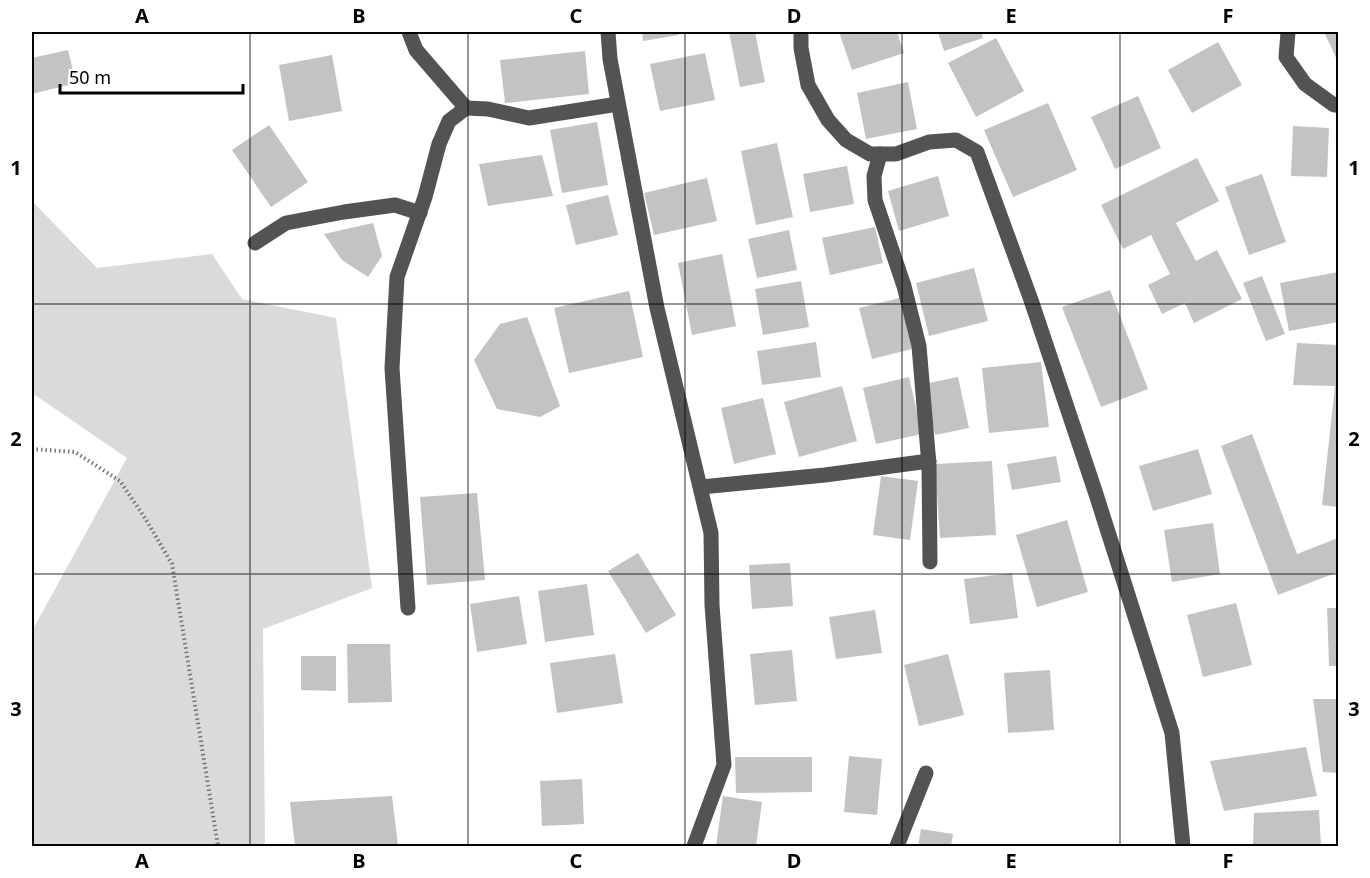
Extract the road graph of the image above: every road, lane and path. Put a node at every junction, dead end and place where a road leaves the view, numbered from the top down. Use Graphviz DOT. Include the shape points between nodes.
graph roads {
  1 [pos="410,32"];
  2 [pos="608,32"];
  3 [pos="801,32"];
  4 [pos="1287,32"];
  5 [pos="618,104"];
  6 [pos="1338,105"];
  7 [pos="466,108"];
  8 [pos="880,154"];
  9 [pos="420,213"];
  10 [pos="255,243"];
  11 [pos="32,449"];
  12 [pos="929,461"];
  13 [pos="701,487"];
  14 [pos="930,562"];
  15 [pos="408,608"];
  16 [pos="926,773"];
  17 [pos="218,846"];
  18 [pos="694,846"];
  19 [pos="897,846"];
  20 [pos="1183,846"];
  1 -- 7 [label="street" via="416,50"];
  2 -- 5 [label="street"];
  3 -- 8 [label="street" via="808,85 828,120 846,140 870,154"];
  4 -- 6 [label="street" via="1286,57 1305,84"];
  5 -- 7 [label="street" via="529,118"];
  5 -- 13 [label="street" via="657,308"];
  7 -- 9 [label="street" via="449,121"];
  8 -- 12 [label="street" via="873,176 875,200 919,345"];
  8 -- 20 [label="street" via="956,140 977,152 1032,300 1172,733"];
  9 -- 10 [label="street" via="395,205 344,212 286,223"];
  9 -- 15 [label="street" via="397,277 392,368"];
  11 -- 17 [label="path" via="75,452 120,481 172,564"];
  12 -- 13 [label="street"];
  12 -- 14 [label="street"];
  13 -- 18 [label="street" via="711,533 712,605 724,765"];
  16 -- 19 [label="street"];
}
